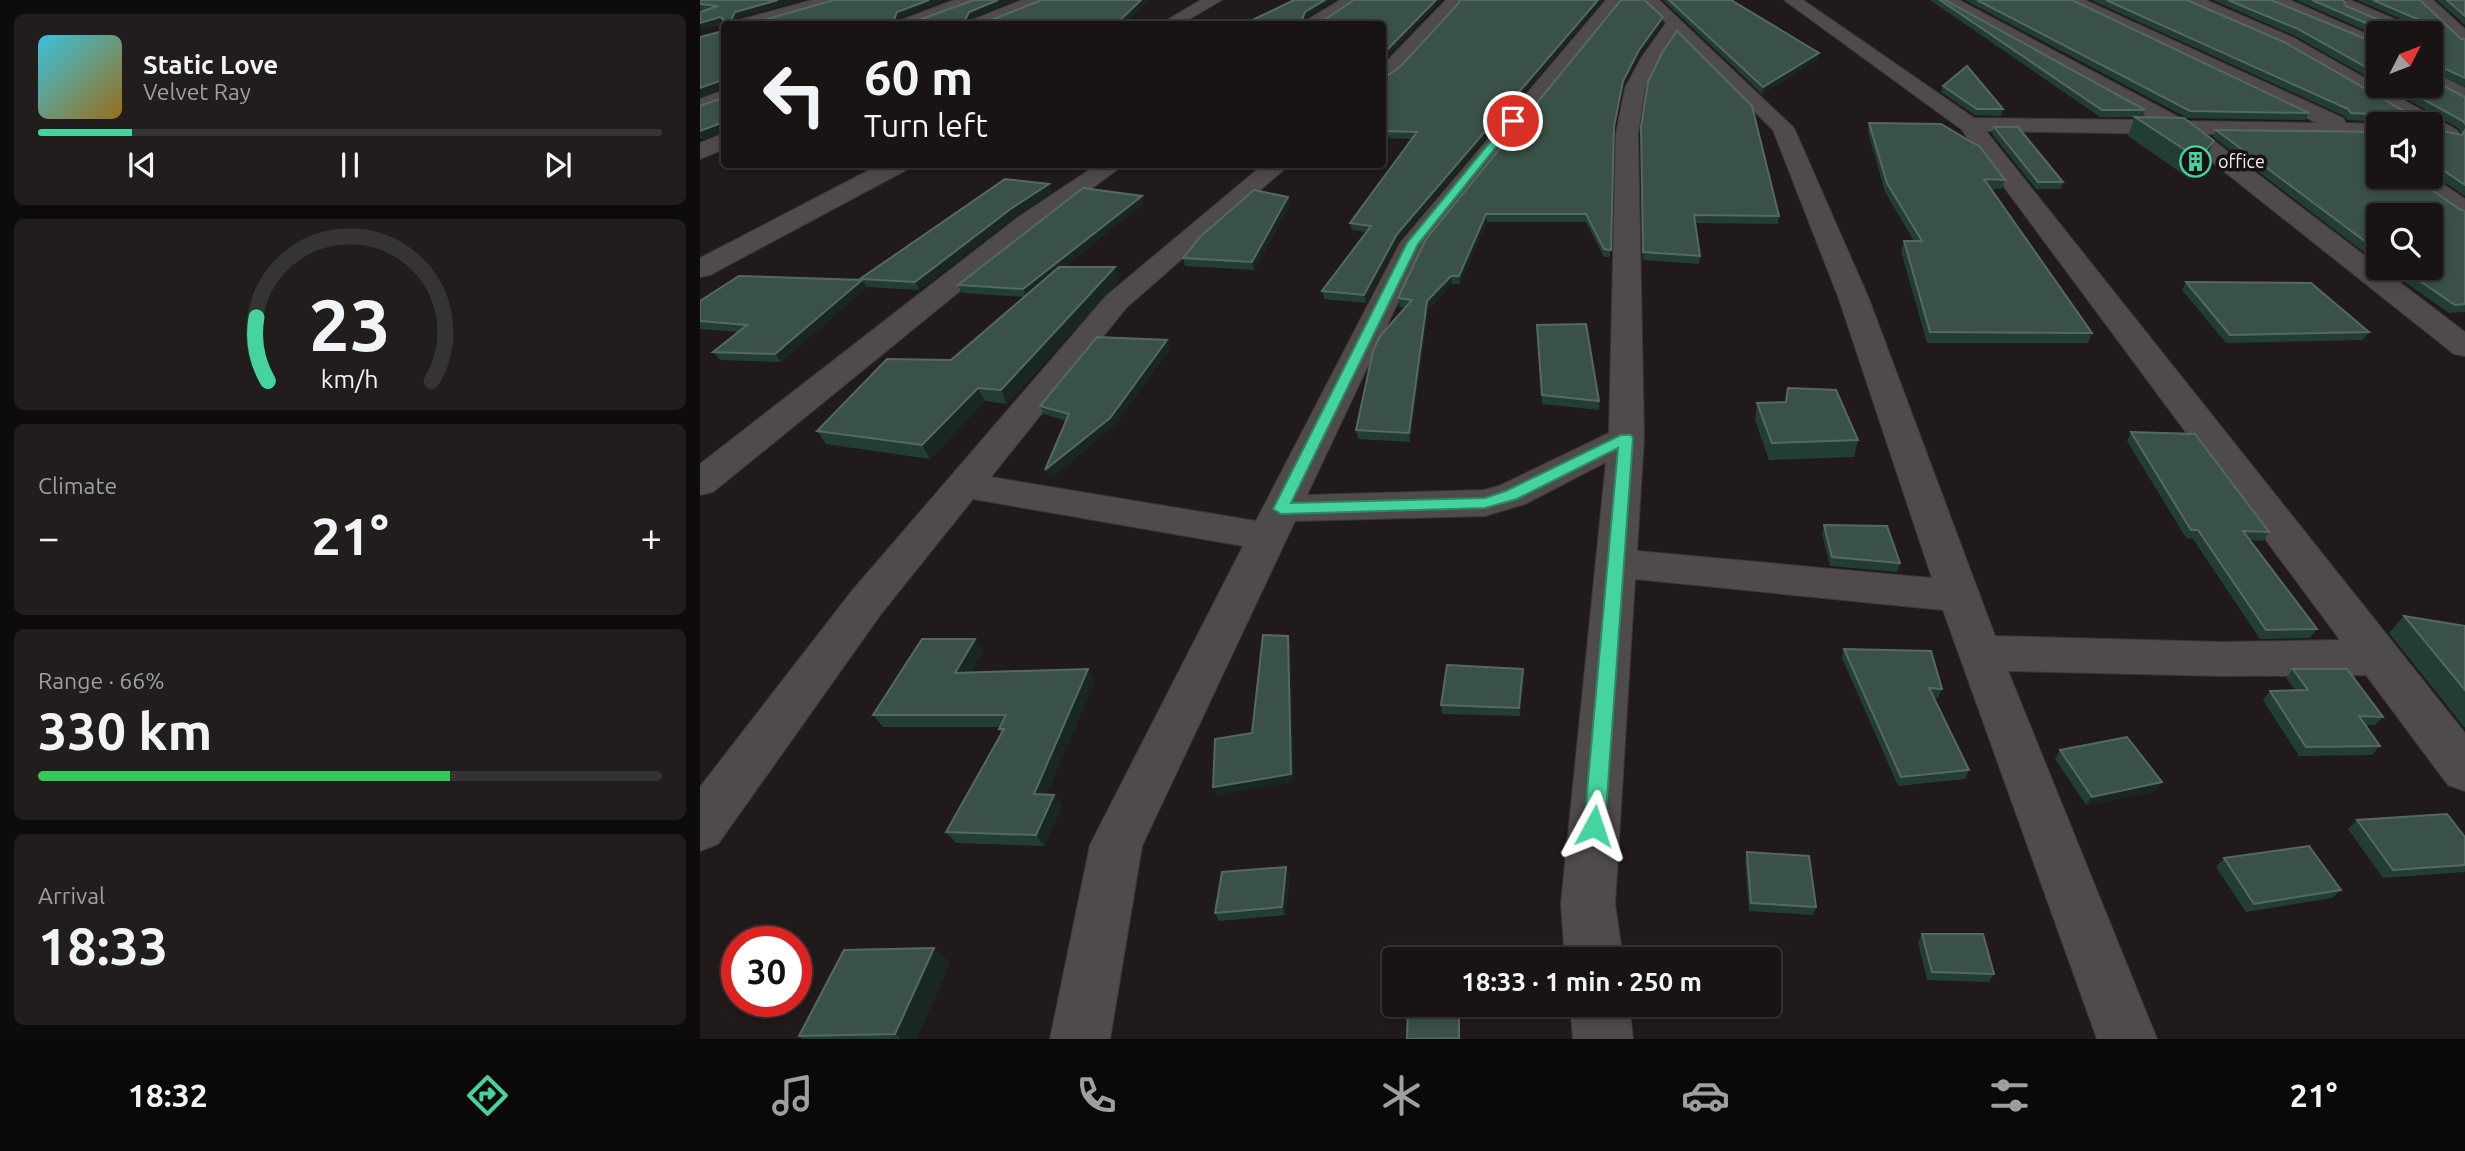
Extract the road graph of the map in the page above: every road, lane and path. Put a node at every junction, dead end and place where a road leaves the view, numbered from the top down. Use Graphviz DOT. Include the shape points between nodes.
graph roads {
  1 [pos="830,0"];
  2 [pos="969,0"];
  3 [pos="1037,0"];
  4 [pos="1214,0"];
  5 [pos="1351,0"];
  6 [pos="1455,0"];
  7 [pos="1615,0"];
  8 [pos="1649,0"];
  9 [pos="1793,0"];
  10 [pos="1947,0"];
  11 [pos="2071,0"];
  12 [pos="2192,0"];
  13 [pos="2317,0"];
  14 [pos="2339,0"];
  15 [pos="2423,0"];
  16 [pos="2279,1"];
  17 [pos="2214,9"];
  18 [pos="756,21"];
  19 [pos="915,21"];
  20 [pos="985,21"];
  21 [pos="1175,21"];
  22 [pos="1318,21"];
  23 [pos="2385,21"];
  24 [pos="1675,22"];
  25 [pos="2366,41"];
  26 [pos="2460,49"];
  27 [pos="1386,74"];
  28 [pos="2443,84"];
  29 [pos="721,97"];
  30 [pos="2465,97"];
  31 [pos="700,106"];
  32 [pos="1969,124"];
  33 [pos="2182,127"];
  34 [pos="2346,128"];
  35 [pos="2366,129"];
  36 [pos="2448,135"];
  37 [pos="721,142"];
  38 [pos="2366,142"];
  39 [pos="700,152"];
  40 [pos="892,168"];
  41 [pos="1108,168"];
  42 [pos="1274,168"];
  43 [pos="2434,189"];
  44 [pos="2465,210"];
  45 [pos="700,270"];
  46 [pos="2465,347"];
  47 [pos="1626,438"];
  48 [pos="700,483"];
  49 [pos="964,485"];
  50 [pos="1274,523"];
  51 [pos="1615,563"];
  52 [pos="1959,596"];
  53 [pos="1979,653"];
  54 [pos="2378,657"];
  55 [pos="2465,770"];
  56 [pos="700,827"];
  57 [pos="1593,947"];
  58 [pos="1600,1017"];
  59 [pos="1080,1039"];
  60 [pos="1603,1039"];
  61 [pos="2127,1039"];
  1 -- 18 [label="street"];
  2 -- 19 [label="street"];
  3 -- 20 [label="street"];
  4 -- 21 [label="street"];
  5 -- 22 [label="street"];
  6 -- 27 [label="street"];
  7 -- 50 [label="street" via="1413,243"];
  8 -- 24 [label="street"];
  9 -- 32 [label="street"];
  10 -- 33 [label="street"];
  11 -- 34 [label="street"];
  12 -- 17 [label="street"];
  13 -- 16 [label="street"];
  14 -- 23 [label="street"];
  15 -- 26 [label="street"];
  16 -- 17 [label="street"];
  16 -- 25 [label="street"];
  17 -- 36 [label="street" via="2288,42"];
  24 -- 47 [label="street" via="1635,88 1627,135"];
  24 -- 52 [label="street" via="1783,128 1854,299"];
  28 -- 30 [label="street"];
  29 -- 31 [label="street"];
  32 -- 33 [label="street"];
  32 -- 54 [label="street"];
  33 -- 34 [label="street"];
  33 -- 46 [label="street"];
  34 -- 35 [label="street"];
  34 -- 38 [label="street"];
  37 -- 39 [label="street"];
  40 -- 45 [label="street"];
  41 -- 48 [label="street" via="1026,224"];
  42 -- 49 [label="street" via="1116,302"];
  43 -- 44 [label="street"];
  47 -- 50 [label="street" via="1512,495 1485,503"];
  47 -- 51 [label="street"];
  49 -- 50 [label="street"];
  49 -- 56 [label="street" via="866,603"];
  50 -- 59 [label="street" via="1116,845"];
  51 -- 52 [label="street"];
  51 -- 57 [label="street" via="1588,904"];
  52 -- 53 [label="street"];
  53 -- 54 [label="street" via="2222,659"];
  53 -- 61 [label="street"];
  54 -- 55 [label="street"];
  58 -- 60 [label="street"];
}
